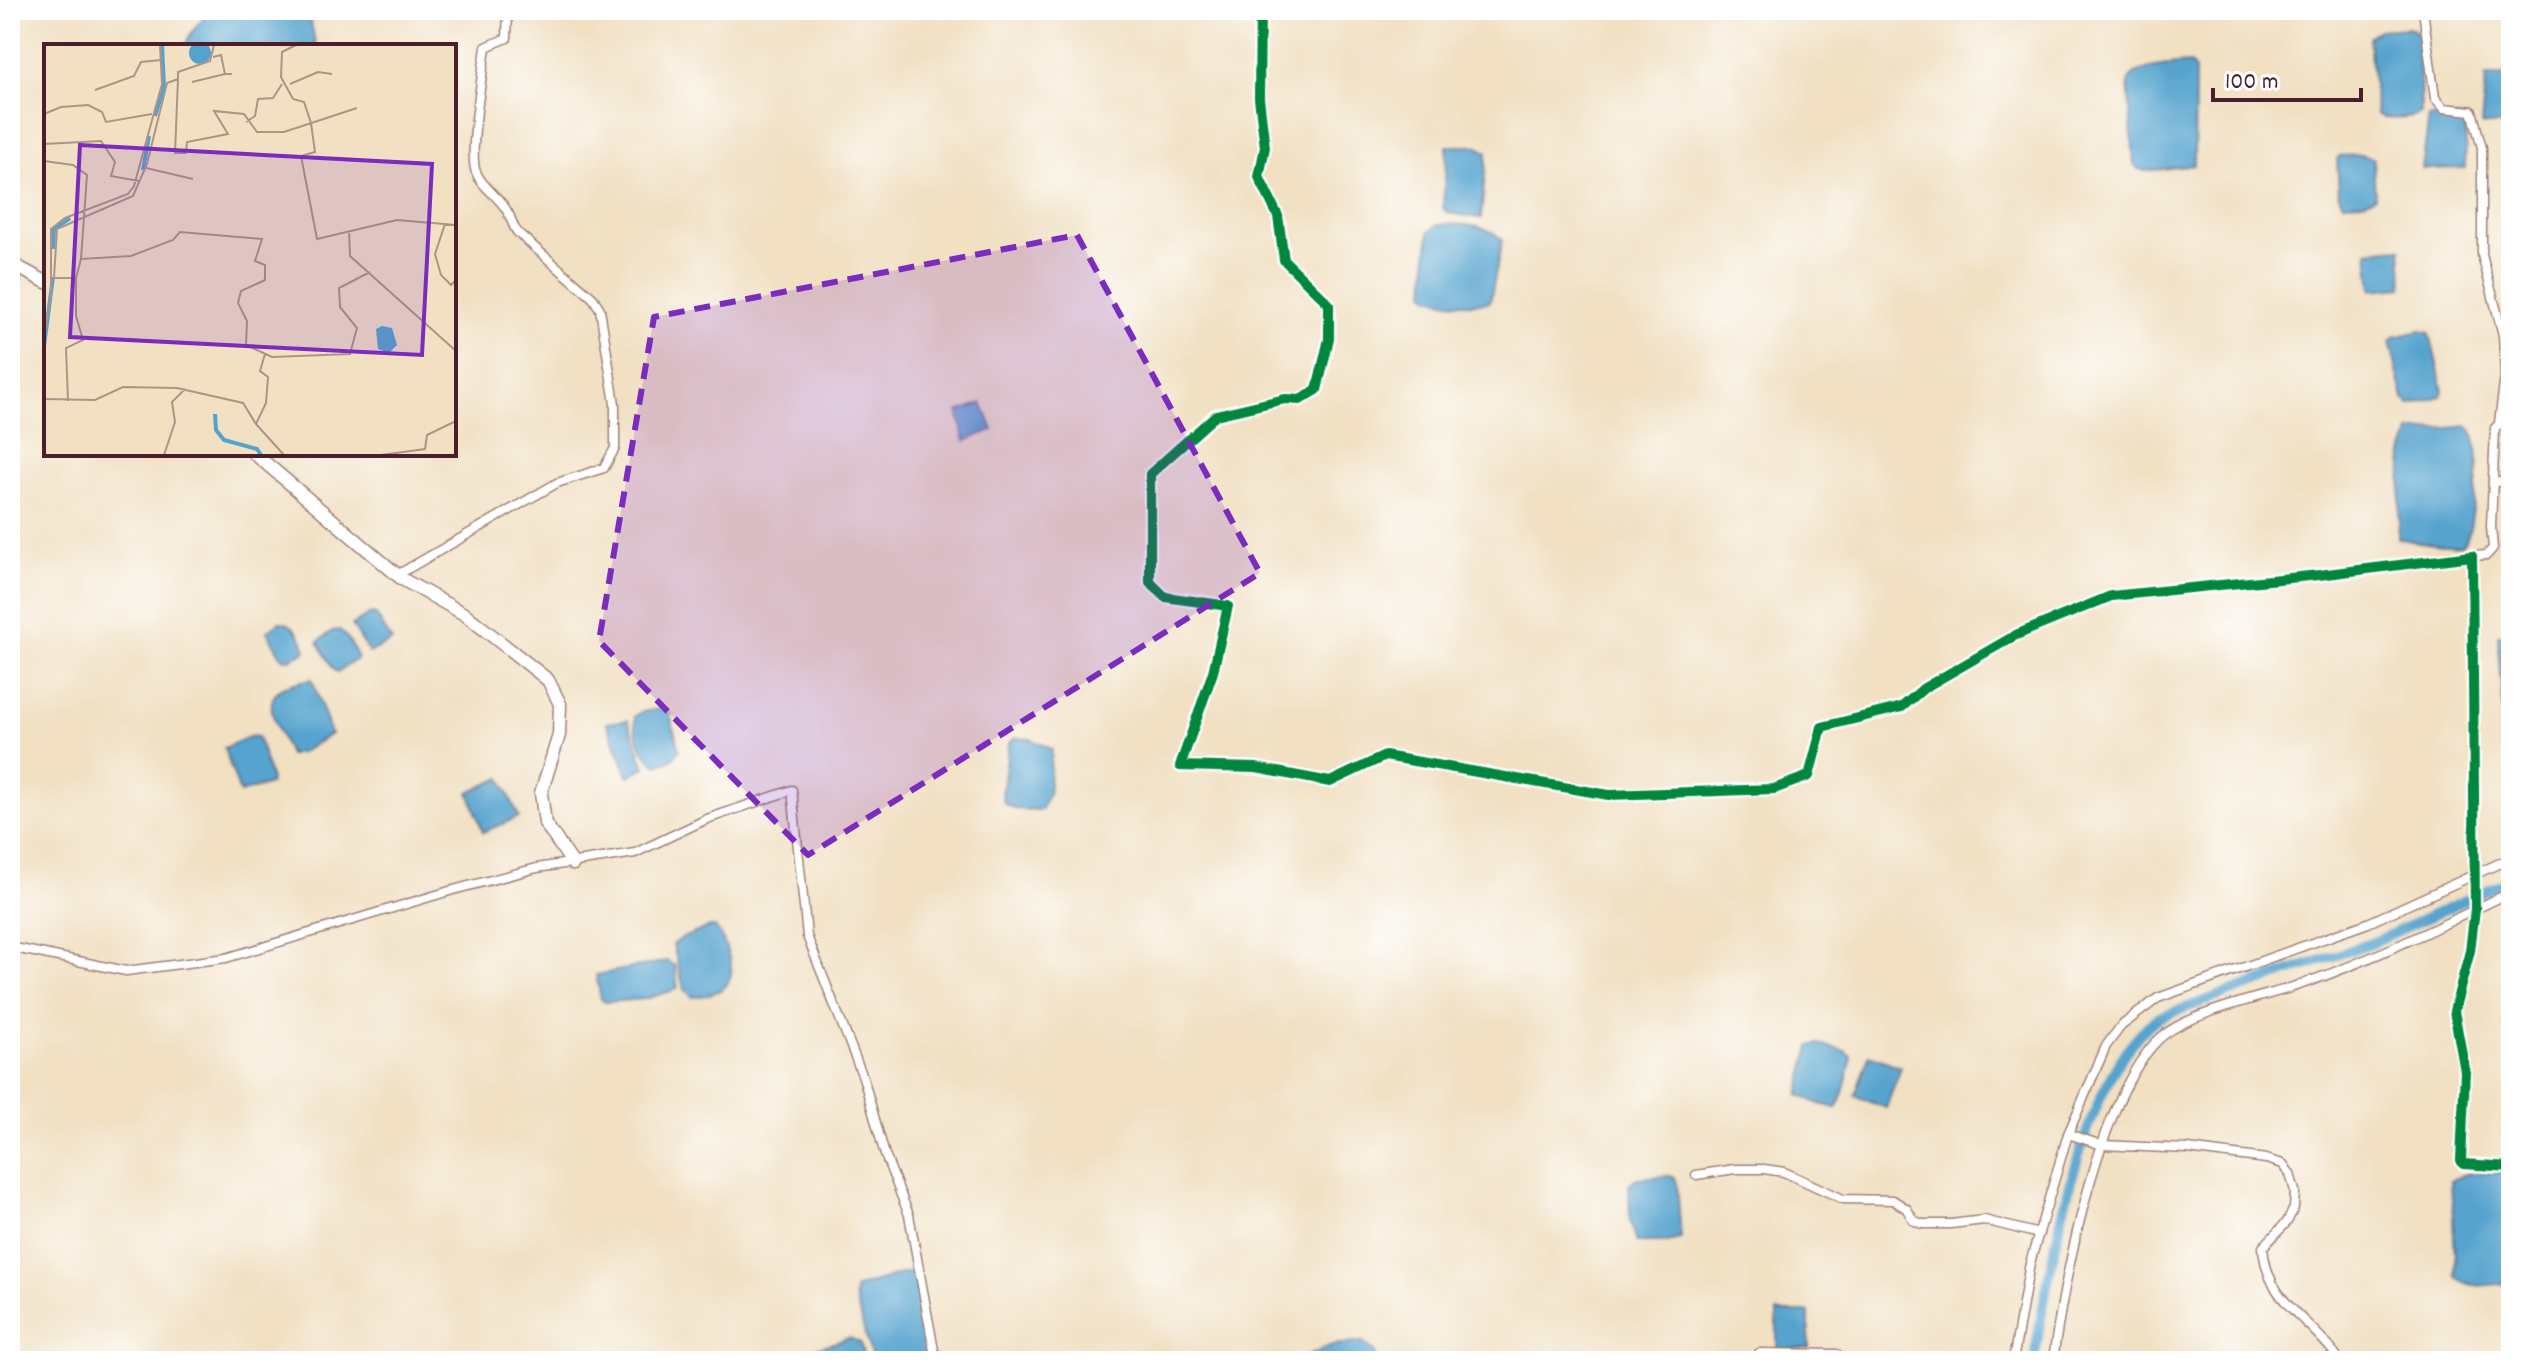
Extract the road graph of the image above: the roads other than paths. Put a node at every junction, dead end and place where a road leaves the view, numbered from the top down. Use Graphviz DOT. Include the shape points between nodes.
graph roads {
  1 [pos="508,10"];
  2 [pos="1260,10"];
  3 [pos="2423,10"];
  4 [pos="10,263"];
  5 [pos="44,281"];
  6 [pos="2511,414"];
  7 [pos="2499,423"];
  8 [pos="257,456"];
  9 [pos="2511,481"];
  10 [pos="2493,482"];
  11 [pos="2472,556"];
  12 [pos="397,575"];
  13 [pos="2511,858"];
  14 [pos="573,864"];
  15 [pos="2475,874"];
  16 [pos="2511,892"];
  17 [pos="2475,909"];
  18 [pos="10,947"];
  19 [pos="2068,1134"];
  20 [pos="2102,1145"];
  21 [pos="2511,1167"];
  22 [pos="1696,1175"];
  23 [pos="2039,1234"];
  24 [pos="936,1361"];
  25 [pos="1759,1361"];
  26 [pos="1835,1361"];
  27 [pos="2013,1361"];
  28 [pos="2053,1361"];
  29 [pos="2340,1361"];
  1 -- 12 [label="street" via="507,38 486,47 475,171 507,208 518,233 600,309 615,404 615,448 604,468 557,483"];
  2 -- 11 [label="street" via="1259,98 1265,147 1259,177 1278,216 1284,260 1329,304 1329,339 1317,390 1300,400 1216,415 1150,474 1150,582 1165,597 1228,606 1213,672 1180,766 1256,768 1330,782 1385,756 1609,795 1774,789 1809,776 1822,727 1902,707 1924,688 2016,635 2111,596"];
  3 -- 7 [label="street" via="2435,98 2444,108 2472,111 2482,148 2482,255 2503,335"];
  4 -- 5 [label="street"];
  6 -- 7 [label="street"];
  7 -- 10 [label="street"];
  8 -- 12 [label="street"];
  9 -- 10 [label="street"];
  10 -- 11 [label="street" via="2493,548 2487,555"];
  11 -- 15 [label="street"];
  12 -- 14 [label="street" via="466,615 548,680 560,704 559,735 541,793 545,823"];
  13 -- 15 [label="street"];
  14 -- 18 [label="street" via="453,890 226,958 126,971"];
  14 -- 24 [label="street" via="635,853 707,819 792,790 807,936 863,1077 909,1215"];
  15 -- 17 [label="street"];
  15 -- 19 [label="street" via="2368,923 2158,998 2121,1026 2106,1046"];
  16 -- 17 [label="street"];
  17 -- 20 [label="street" via="2382,954 2188,1022 2159,1038 2125,1088"];
  17 -- 21 [label="street" via="2454,1011 2465,1071 2461,1160"];
  19 -- 20 [label="street"];
  19 -- 23 [label="street"];
  20 -- 28 [label="street"];
  20 -- 29 [label="street" via="2188,1149 2283,1164 2295,1191 2294,1208 2263,1247 2264,1267 2285,1302"];
  22 -- 23 [label="street" via="1735,1169 1784,1172 1843,1199 1893,1200 1922,1224 1984,1220"];
  23 -- 27 [label="street"];
  25 -- 26 [label="street" via="1759,1353 1837,1354"];
}
